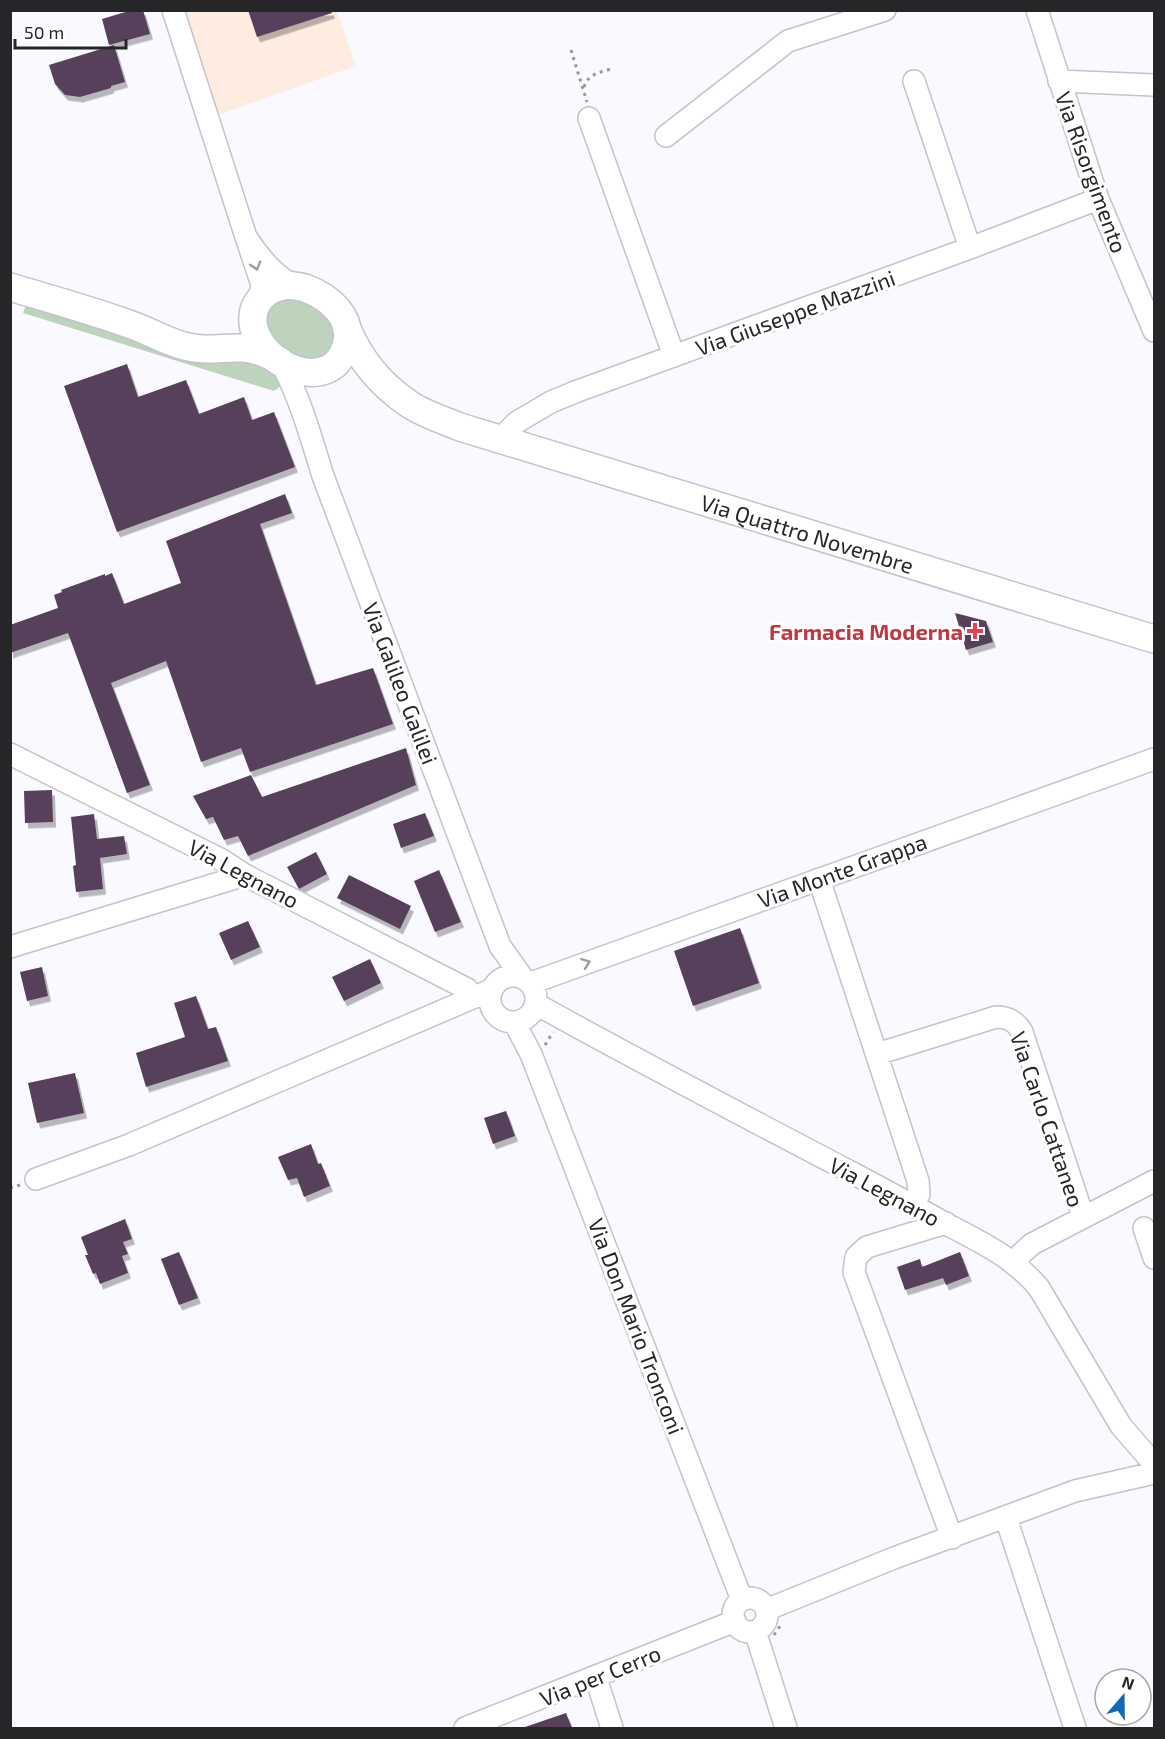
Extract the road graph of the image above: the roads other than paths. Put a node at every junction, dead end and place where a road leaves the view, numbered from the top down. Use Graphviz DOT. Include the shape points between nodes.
graph roads {
  1 [pos="173,10"];
  2 [pos="885,10"];
  3 [pos="1037,10"];
  4 [pos="914,81"];
  5 [pos="1059,81"];
  6 [pos="1155,85"];
  7 [pos="589,118"];
  8 [pos="666,136"];
  9 [pos="1098,199"];
  10 [pos="246,237"];
  11 [pos="970,248"];
  12 [pos="294,286"];
  13 [pos="10,287"];
  14 [pos="257,305"];
  15 [pos="347,329"];
  16 [pos="150,331"];
  17 [pos="1155,332"];
  18 [pos="674,356"];
  19 [pos="281,362"];
  20 [pos="324,370"];
  21 [pos="306,419"];
  22 [pos="460,427"];
  23 [pos="501,439"];
  24 [pos="1155,639"];
  25 [pos="10,754"];
  26 [pos="1155,759"];
  27 [pos="245,875"];
  28 [pos="819,879"];
  29 [pos="500,946"];
  30 [pos="10,947"];
  31 [pos="526,980"];
  32 [pos="488,989"];
  33 [pos="527,1014"];
  34 [pos="877,1054"];
  35 [pos="36,1179"];
  36 [pos="1155,1181"];
  37 [pos="914,1206"];
  38 [pos="1083,1216"];
  39 [pos="946,1223"];
  40 [pos="1144,1228"];
  41 [pos="1155,1258"];
  42 [pos="1015,1264"];
  43 [pos="1155,1464"];
  44 [pos="1155,1473"];
  45 [pos="1006,1518"];
  46 [pos="952,1538"];
  47 [pos="742,1600"];
  48 [pos="766,1610"];
  49 [pos="735,1621"];
  50 [pos="755,1630"];
  51 [pos="596,1678"];
  52 [pos="465,1728"];
  53 [pos="612,1728"];
  54 [pos="786,1728"];
  55 [pos="1075,1728"];
  1 -- 10 [label="street"];
  2 -- 8 [label="street" via="788,41"];
  3 -- 5 [label="street, Via Risorgimento"];
  4 -- 11 [label="street"];
  5 -- 6 [label="street"];
  5 -- 9 [label="street, Via Risorgimento"];
  7 -- 18 [label="street"];
  9 -- 11 [label="street, Via Giuseppe Mazzini"];
  9 -- 17 [label="street, Via Risorgimento"];
  10 -- 12 [label="street" via="267,266"];
  10 -- 14 [label="street, one-way" via="262,285"];
  11 -- 18 [label="street, Via Giuseppe Mazzini"];
  12 -- 14 [label="main road" via="271,290"];
  12 -- 15 [label="main road" via="333,304"];
  13 -- 16 [label="main road"];
  14 -- 16 [label="main road" via="237,327 222,336 192,339"];
  14 -- 19 [label="main road" via="253,321 257,338"];
  15 -- 20 [label="main road" via="342,356"];
  15 -- 22 [label="main road, Via Quattro Novembre" via="356,350 392,390 410,404"];
  16 -- 19 [label="main road" via="190,347 242,348"];
  18 -- 23 [label="street, Via Giuseppe Mazzini" via="551,402 517,422"];
  19 -- 20 [label="main road" via="299,371"];
  19 -- 21 [label="street, Via Galileo Galilei"];
  20 -- 21 [label="street, Via Galileo Galilei" via="307,387"];
  20 -- 22 [label="main road, Via Quattro Novembre" via="352,377 419,421"];
  21 -- 29 [label="street, Via Galileo Galilei" via="323,476"];
  22 -- 23 [label="main road, Via Quattro Novembre"];
  23 -- 24 [label="main road, Via Quattro Novembre"];
  25 -- 27 [label="street, Via Legnano"];
  26 -- 28 [label="street, Via Monte Grappa"];
  27 -- 30 [label="street"];
  27 -- 32 [label="street, Via Legnano" via="467,989"];
  31 -- 28 [label="street, Via Monte Grappa, one-way"];
  28 -- 34 [label="street"];
  29 -- 31 [label="street, Via Galileo Galilei"];
  29 -- 32 [label="street, Via Galileo Galilei"];
  31 -- 32 [label="street" via="506,976"];
  31 -- 33 [label="street" via="536,993"];
  32 -- 33 [label="street" via="499,1017"];
  32 -- 35 [label="street" via="129,1145"];
  33 -- 37 [label="street, Via Legnano" via="597,1039"];
  33 -- 47 [label="street, Via Don Mario Tronconi" via="531,1054"];
  34 -- 37 [label="street" via="918,1181 919,1194"];
  34 -- 38 [label="street, Via Carlo Cattaneo" via="996,1017 1018,1025"];
  36 -- 38 [label="street"];
  37 -- 39 [label="street, Via Legnano"];
  38 -- 42 [label="street" via="1032,1244"];
  39 -- 42 [label="street, Via Legnano"];
  39 -- 46 [label="street" via="867,1247 856,1257 854,1272"];
  40 -- 41 [label="street"];
  42 -- 43 [label="street, Via Legnano" via="1039,1288 1122,1426"];
  44 -- 45 [label="street" via="1075,1491"];
  45 -- 46 [label="street"];
  45 -- 55 [label="street"];
  46 -- 48 [label="street"];
  47 -- 48 [label="street" via="757,1599"];
  47 -- 49 [label="street" via="733,1611"];
  48 -- 50 [label="street" via="766,1620"];
  49 -- 50 [label="street" via="745,1631"];
  49 -- 51 [label="street, Via per Cerro"];
  50 -- 54 [label="street"];
  51 -- 52 [label="street, Via per Cerro"];
  51 -- 53 [label="street"];
}
